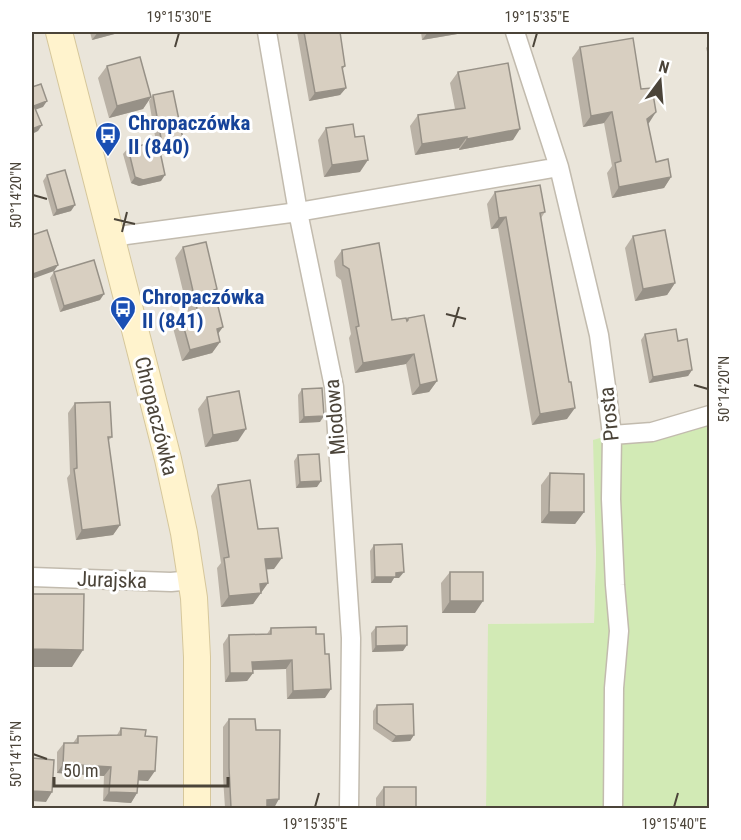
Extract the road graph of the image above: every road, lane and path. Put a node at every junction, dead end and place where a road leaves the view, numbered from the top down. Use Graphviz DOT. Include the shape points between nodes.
graph roads {
  1 [pos="58,32"];
  2 [pos="267,32"];
  3 [pos="515,32"];
  4 [pos="559,167"];
  5 [pos="298,212"];
  6 [pos="112,240"];
  7 [pos="710,415"];
  8 [pos="612,435"];
  9 [pos="32,577"];
  10 [pos="192,580"];
  11 [pos="197,808"];
  12 [pos="349,808"];
  13 [pos="613,808"];
  1 -- 6 [label="street, Chropaczówka"];
  2 -- 5 [label="street, Miodowa"];
  3 -- 4 [label="street, Prosta"];
  4 -- 5 [label="street"];
  4 -- 8 [label="street, Prosta" via="599,335"];
  5 -- 6 [label="street"];
  5 -- 12 [label="street, Miodowa" via="334,387 351,638"];
  6 -- 10 [label="street, Chropaczówka" via="168,459"];
  7 -- 8 [label="street" via="652,432"];
  8 -- 13 [label="street, Prosta" via="619,631 614,688"];
  9 -- 10 [label="street, Jurajska"];
  10 -- 11 [label="street, Chropaczówka" via="197,657"];
}
